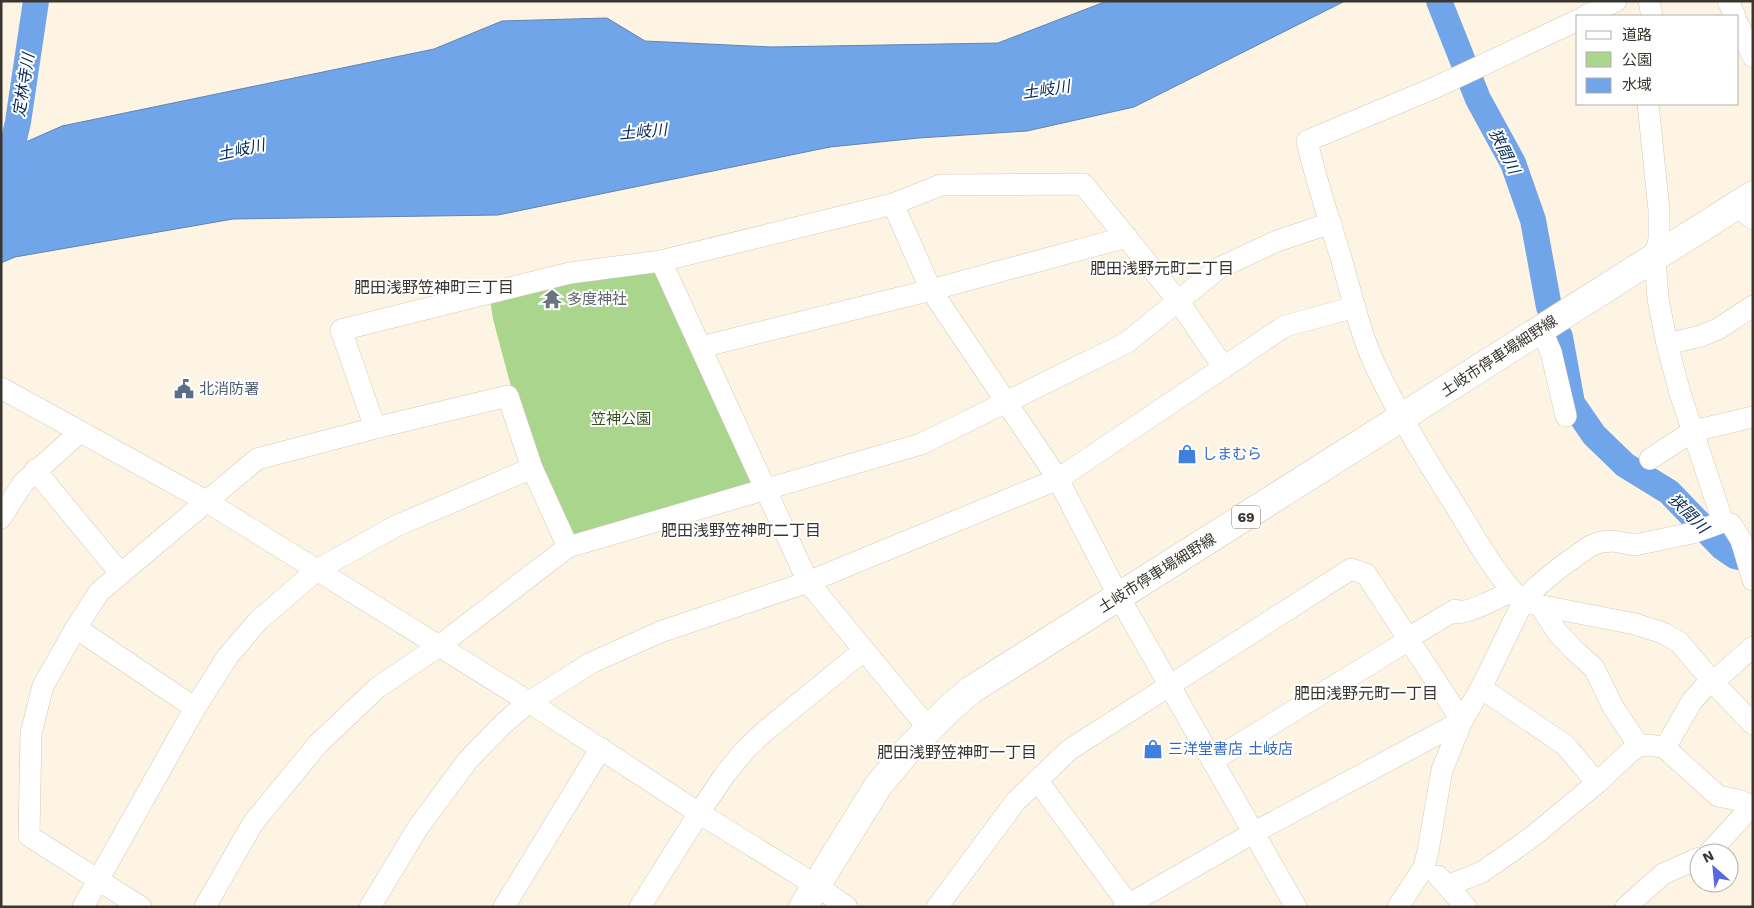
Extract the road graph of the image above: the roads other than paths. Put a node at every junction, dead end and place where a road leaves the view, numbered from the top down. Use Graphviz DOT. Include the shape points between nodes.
graph roads {
  1 [pos="1616,1"];
  2 [pos="1649,1"];
  3 [pos="1728,1"];
  4 [pos="1587,15"];
  5 [pos="1652,15"];
  6 [pos="1735,15"];
  7 [pos="1576,21"];
  8 [pos="1739,26"];
  9 [pos="1753,57"];
  10 [pos="1648,105"];
  11 [pos="893,204"];
  12 [pos="1747,207"];
  13 [pos="1330,223"];
  14 [pos="1127,237"];
  15 [pos="1655,257"];
  16 [pos="661,261"];
  17 [pos="931,290"];
  18 [pos="1178,302"];
  19 [pos="1753,306"];
  20 [pos="1355,307"];
  21 [pos="1542,329"];
  22 [pos="1667,344"];
  23 [pos="701,347"];
  24 [pos="1224,368"];
  25 [pos="1,388"];
  26 [pos="1006,402"];
  27 [pos="1566,416"];
  28 [pos="1753,417"];
  29 [pos="1402,418"];
  30 [pos="375,428"];
  31 [pos="76,429"];
  32 [pos="1693,431"];
  33 [pos="1650,458"];
  34 [pos="532,468"];
  35 [pos="35,470"];
  36 [pos="1058,479"];
  37 [pos="766,490"];
  38 [pos="206,501"];
  39 [pos="1,518"];
  40 [pos="1716,526"];
  41 [pos="1753,528"];
  42 [pos="568,547"];
  43 [pos="317,570"];
  44 [pos="120,574"];
  45 [pos="1751,575"];
  46 [pos="808,582"];
  47 [pos="1120,596"];
  48 [pos="1525,600"];
  49 [pos="76,628"];
  50 [pos="1408,640"];
  51 [pos="439,646"];
  52 [pos="1753,647"];
  53 [pos="864,650"];
  54 [pos="1712,681"];
  55 [pos="1170,685"];
  56 [pos="1481,688"];
  57 [pos="529,702"];
  58 [pos="195,708"];
  59 [pos="1462,721"];
  60 [pos="1753,724"];
  61 [pos="929,729"];
  62 [pos="1639,746"];
  63 [pos="601,748"];
  64 [pos="1665,748"];
  65 [pos="1212,761"];
  66 [pos="1037,780"];
  67 [pos="1596,783"];
  68 [pos="1752,806"];
  69 [pos="699,813"];
  70 [pos="1253,833"];
  71 [pos="1718,843"];
  72 [pos="1689,863"];
  73 [pos="1424,867"];
  74 [pos="98,879"];
  75 [pos="1448,886"];
  76 [pos="810,896"];
  77 [pos="1126,905"];
  78 [pos="83,907"];
  79 [pos="141,907"];
  80 [pos="205,907"];
  81 [pos="370,907"];
  82 [pos="504,907"];
  83 [pos="640,907"];
  84 [pos="847,907"];
  85 [pos="937,907"];
  86 [pos="1296,907"];
  87 [pos="1398,907"];
  88 [pos="1466,907"];
  89 [pos="1626,907"];
  1 -- 4 [label="street"];
  2 -- 5 [label="street"];
  3 -- 6 [label="street"];
  7 -- 13 [label="street" via="1434,88 1307,141"];
  8 -- 9 [label="street"];
  10 -- 15 [label="street" via="1659,210"];
  11 -- 14 [label="street" via="941,185 1084,184"];
  11 -- 16 [label="street"];
  11 -- 17 [label="street"];
  12 -- 15 [label="main road, 土岐市停車場細野線 / 69"];
  13 -- 18 [label="street" via="1277,241 1219,268"];
  13 -- 20 [label="street"];
  14 -- 17 [label="street"];
  14 -- 18 [label="street"];
  15 -- 21 [label="main road, 土岐市停車場細野線 / 69"];
  15 -- 22 [label="street" via="1658,299"];
  16 -- 23 [label="street"];
  16 -- 30 [label="street" via="570,273 341,330"];
  17 -- 23 [label="street"];
  17 -- 26 [label="street"];
  18 -- 24 [label="street"];
  18 -- 26 [label="street" via="1126,343"];
  19 -- 22 [label="street" via="1718,329"];
  20 -- 24 [label="street" via="1285,326"];
  20 -- 29 [label="street" via="1375,364"];
  21 -- 27 [label="street" via="1552,352"];
  21 -- 29 [label="main road, 土岐市停車場細野線 / 69"];
  22 -- 32 [label="street"];
  23 -- 37 [label="street"];
  24 -- 36 [label="street"];
  25 -- 31 [label="street"];
  26 -- 36 [label="street"];
  26 -- 37 [label="street" via="921,444"];
  28 -- 32 [label="street"];
  29 -- 47 [label="main road, 土岐市停車場細野線 / 69"];
  29 -- 48 [label="street" via="1474,534"];
  30 -- 34 [label="street" via="508,396"];
  30 -- 38 [label="street" via="257,459"];
  31 -- 35 [label="street"];
  31 -- 38 [label="street"];
  32 -- 33 [label="street"];
  32 -- 40 [label="street"];
  34 -- 42 [label="street"];
  34 -- 43 [label="street" via="396,526"];
  35 -- 39 [label="street"];
  35 -- 44 [label="street"];
  36 -- 46 [label="street"];
  36 -- 47 [label="street"];
  37 -- 42 [label="street"];
  37 -- 46 [label="street"];
  38 -- 43 [label="street"];
  38 -- 44 [label="street"];
  40 -- 41 [label="street"];
  40 -- 45 [label="street" via="1744,549"];
  40 -- 48 [label="street" via="1635,545 1612,541 1590,546 1558,568"];
  42 -- 51 [label="street"];
  43 -- 51 [label="street"];
  43 -- 58 [label="street" via="258,621 228,656"];
  44 -- 49 [label="street" via="99,592"];
  46 -- 53 [label="street"];
  46 -- 57 [label="street" via="660,632 591,664"];
  47 -- 55 [label="street"];
  47 -- 61 [label="main road, 土岐市停車場細野線 / 69" via="972,690"];
  48 -- 50 [label="street" via="1458,613 1455,610"];
  48 -- 54 [label="street" via="1663,633 1679,642"];
  48 -- 56 [label="street"];
  48 -- 62 [label="street" via="1594,668 1613,707"];
  49 -- 58 [label="street"];
  49 -- 74 [label="street" via="43,686 31,733 29,836"];
  50 -- 55 [label="street" via="1366,574 1351,570"];
  50 -- 59 [label="street"];
  50 -- 65 [label="street"];
  51 -- 57 [label="street"];
  51 -- 80 [label="street" via="377,688 318,744 253,824"];
  52 -- 54 [label="street"];
  53 -- 61 [label="street"];
  53 -- 69 [label="street" via="745,750"];
  54 -- 60 [label="street"];
  54 -- 64 [label="street" via="1692,701"];
  55 -- 65 [label="street"];
  55 -- 66 [label="street" via="1069,750"];
  56 -- 59 [label="street"];
  56 -- 67 [label="street" via="1565,745"];
  57 -- 63 [label="street"];
  57 -- 81 [label="street" via="468,760 419,826"];
  58 -- 74 [label="street"];
  59 -- 70 [label="street"];
  59 -- 73 [label="street" via="1442,770"];
  61 -- 76 [label="main road, 土岐市停車場細野線 / 69" via="878,786"];
  62 -- 64 [label="street"];
  62 -- 67 [label="street"];
  63 -- 69 [label="street"];
  63 -- 82 [label="street"];
  64 -- 68 [label="street" via="1718,796"];
  65 -- 70 [label="street"];
  66 -- 77 [label="street"];
  66 -- 85 [label="street" via="1016,801"];
  67 -- 75 [label="street" via="1532,837 1482,872"];
  68 -- 71 [label="street"];
  69 -- 76 [label="street"];
  69 -- 83 [label="street"];
  70 -- 77 [label="street"];
  70 -- 86 [label="street"];
  72 -- 89 [label="street" via="1664,874"];
  73 -- 75 [label="street"];
  73 -- 87 [label="street"];
  74 -- 78 [label="street"];
  74 -- 79 [label="street"];
  75 -- 88 [label="street"];
  76 -- 84 [label="street"];
}
